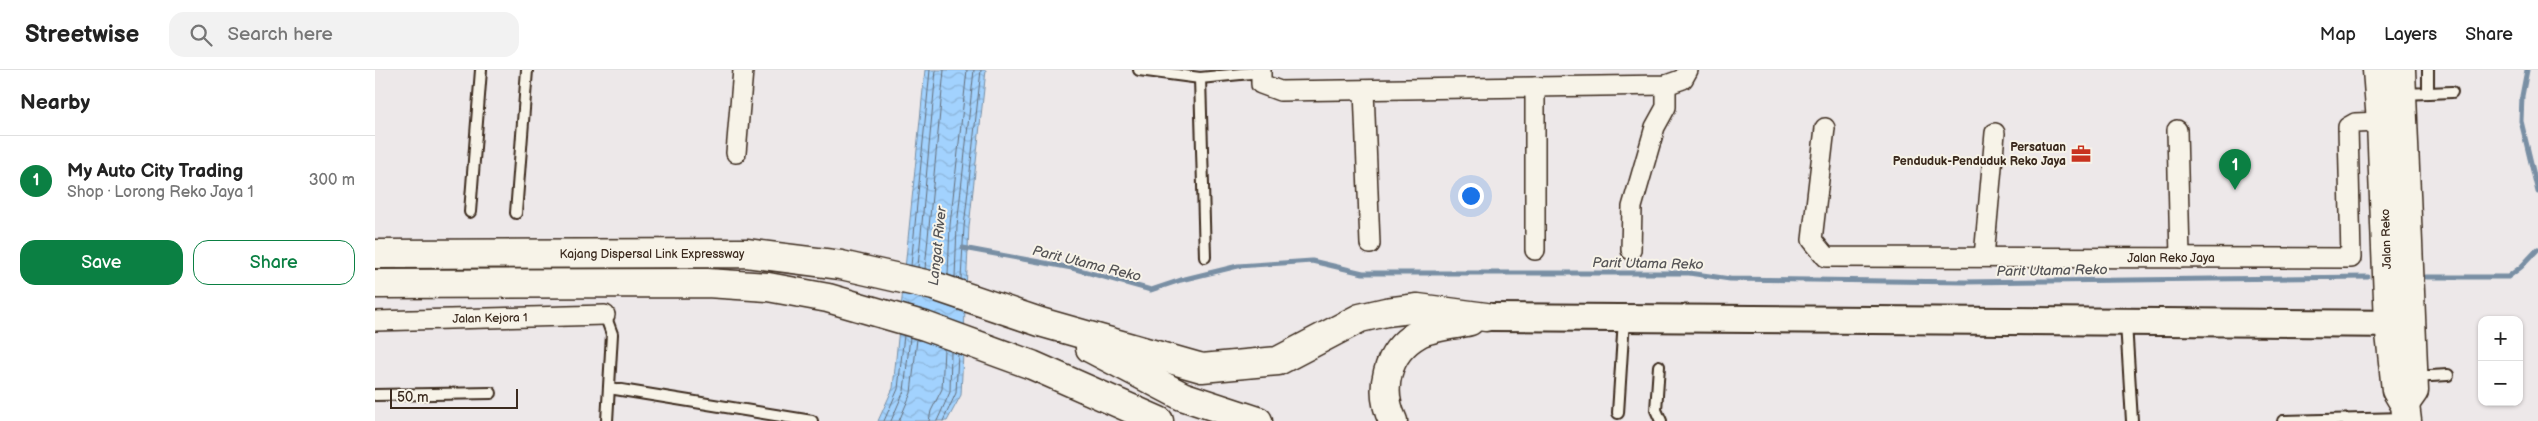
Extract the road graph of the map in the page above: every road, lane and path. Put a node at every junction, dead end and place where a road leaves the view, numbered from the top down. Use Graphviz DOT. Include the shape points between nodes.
graph roads {
  1 [pos="481,70"];
  2 [pos="527,70"];
  3 [pos="743,70"];
  4 [pos="1139,70"];
  5 [pos="1688,70"];
  6 [pos="2377,70"];
  7 [pos="2427,70"];
  8 [pos="1261,71"];
  9 [pos="1200,78"];
  10 [pos="1666,86"];
  11 [pos="2410,86"];
  12 [pos="1535,88"];
  13 [pos="1364,90"];
  14 [pos="2452,92"];
  15 [pos="2381,122"];
  16 [pos="1825,128"];
  17 [pos="2177,130"];
  18 [pos="1995,133"];
  19 [pos="736,153"];
  20 [pos="470,212"];
  21 [pos="517,213"];
  22 [pos="1371,244"];
  23 [pos="1535,250"];
  24 [pos="1631,250"];
  25 [pos="375,254"];
  26 [pos="1205,257"];
  27 [pos="1984,257"];
  28 [pos="2180,258"];
  29 [pos="375,284"];
  30 [pos="605,315"];
  31 [pos="1486,317"];
  32 [pos="1625,318"];
  33 [pos="375,321"];
  34 [pos="1040,322"];
  35 [pos="2126,322"];
  36 [pos="2400,324"];
  37 [pos="1659,366"];
  38 [pos="2448,375"];
  39 [pos="2413,377"];
  40 [pos="1080,385"];
  41 [pos="609,388"];
  42 [pos="491,393"];
  43 [pos="375,396"];
  44 [pos="1618,413"];
  45 [pos="2406,415"];
  46 [pos="607,421"];
  47 [pos="812,421"];
  48 [pos="1126,421"];
  49 [pos="1159,421"];
  50 [pos="1258,421"];
  51 [pos="1393,421"];
  52 [pos="1661,421"];
  53 [pos="2132,421"];
  54 [pos="2283,421"];
  1 -- 20 [label="lane"];
  2 -- 21 [label="lane"];
  3 -- 19 [label="street"];
  4 -- 9 [label="lane"];
  5 -- 10 [label="street" via="1683,79"];
  6 -- 15 [label="main road, Jalan Reko"];
  7 -- 11 [label="lane"];
  8 -- 9 [label="lane"];
  8 -- 13 [label="street" via="1261,84 1279,91"];
  9 -- 26 [label="lane"];
  10 -- 12 [label="street"];
  10 -- 24 [label="street" via="1666,107 1655,127 1633,207"];
  11 -- 14 [label="lane"];
  11 -- 36 [label="main road, Jalan Reko"];
  12 -- 13 [label="street"];
  12 -- 23 [label="street"];
  13 -- 22 [label="street"];
  15 -- 28 [label="street, Jalan Reko Jaya" via="2355,123 2348,127 2351,258"];
  15 -- 36 [label="main road, Jalan Reko"];
  16 -- 27 [label="street, Jalan Reko Jaya" via="1812,240 1826,257"];
  17 -- 28 [label="street"];
  18 -- 27 [label="street"];
  25 -- 34 [label="main road, Kajang Dispersal Link Expressway" via="746,253 841,264 934,286"];
  27 -- 28 [label="street, Jalan Reko Jaya"];
  29 -- 40 [label="main road" via="707,283 768,286 828,298 916,324"];
  30 -- 33 [label="street, Jalan Kejora 1"];
  30 -- 41 [label="lane" via="612,334"];
  31 -- 32 [label="street"];
  31 -- 34 [label="main road" via="1418,308 1386,312 1360,318 1279,361 1202,368"];
  31 -- 51 [label="main road" via="1418,334 1399,349 1388,367 1385,395"];
  32 -- 35 [label="street"];
  32 -- 44 [label="lane"];
  34 -- 50 [label="main road, Kajang Dispersal Link Expressway" via="1183,396"];
  35 -- 36 [label="street"];
  35 -- 53 [label="lane"];
  36 -- 39 [label="main road, Jalan Reko"];
  36 -- 45 [label="main road, Jalan Reko" via="2396,390"];
  37 -- 52 [label="lane" via="1656,410"];
  38 -- 39 [label="lane"];
  39 -- 45 [label="main road, Jalan Reko" via="2414,391"];
  40 -- 48 [label="main road"];
  40 -- 49 [label="main road"];
  41 -- 46 [label="lane"];
  41 -- 47 [label="lane"];
  42 -- 43 [label="lane"];
  45 -- 54 [label="lane"];
}
